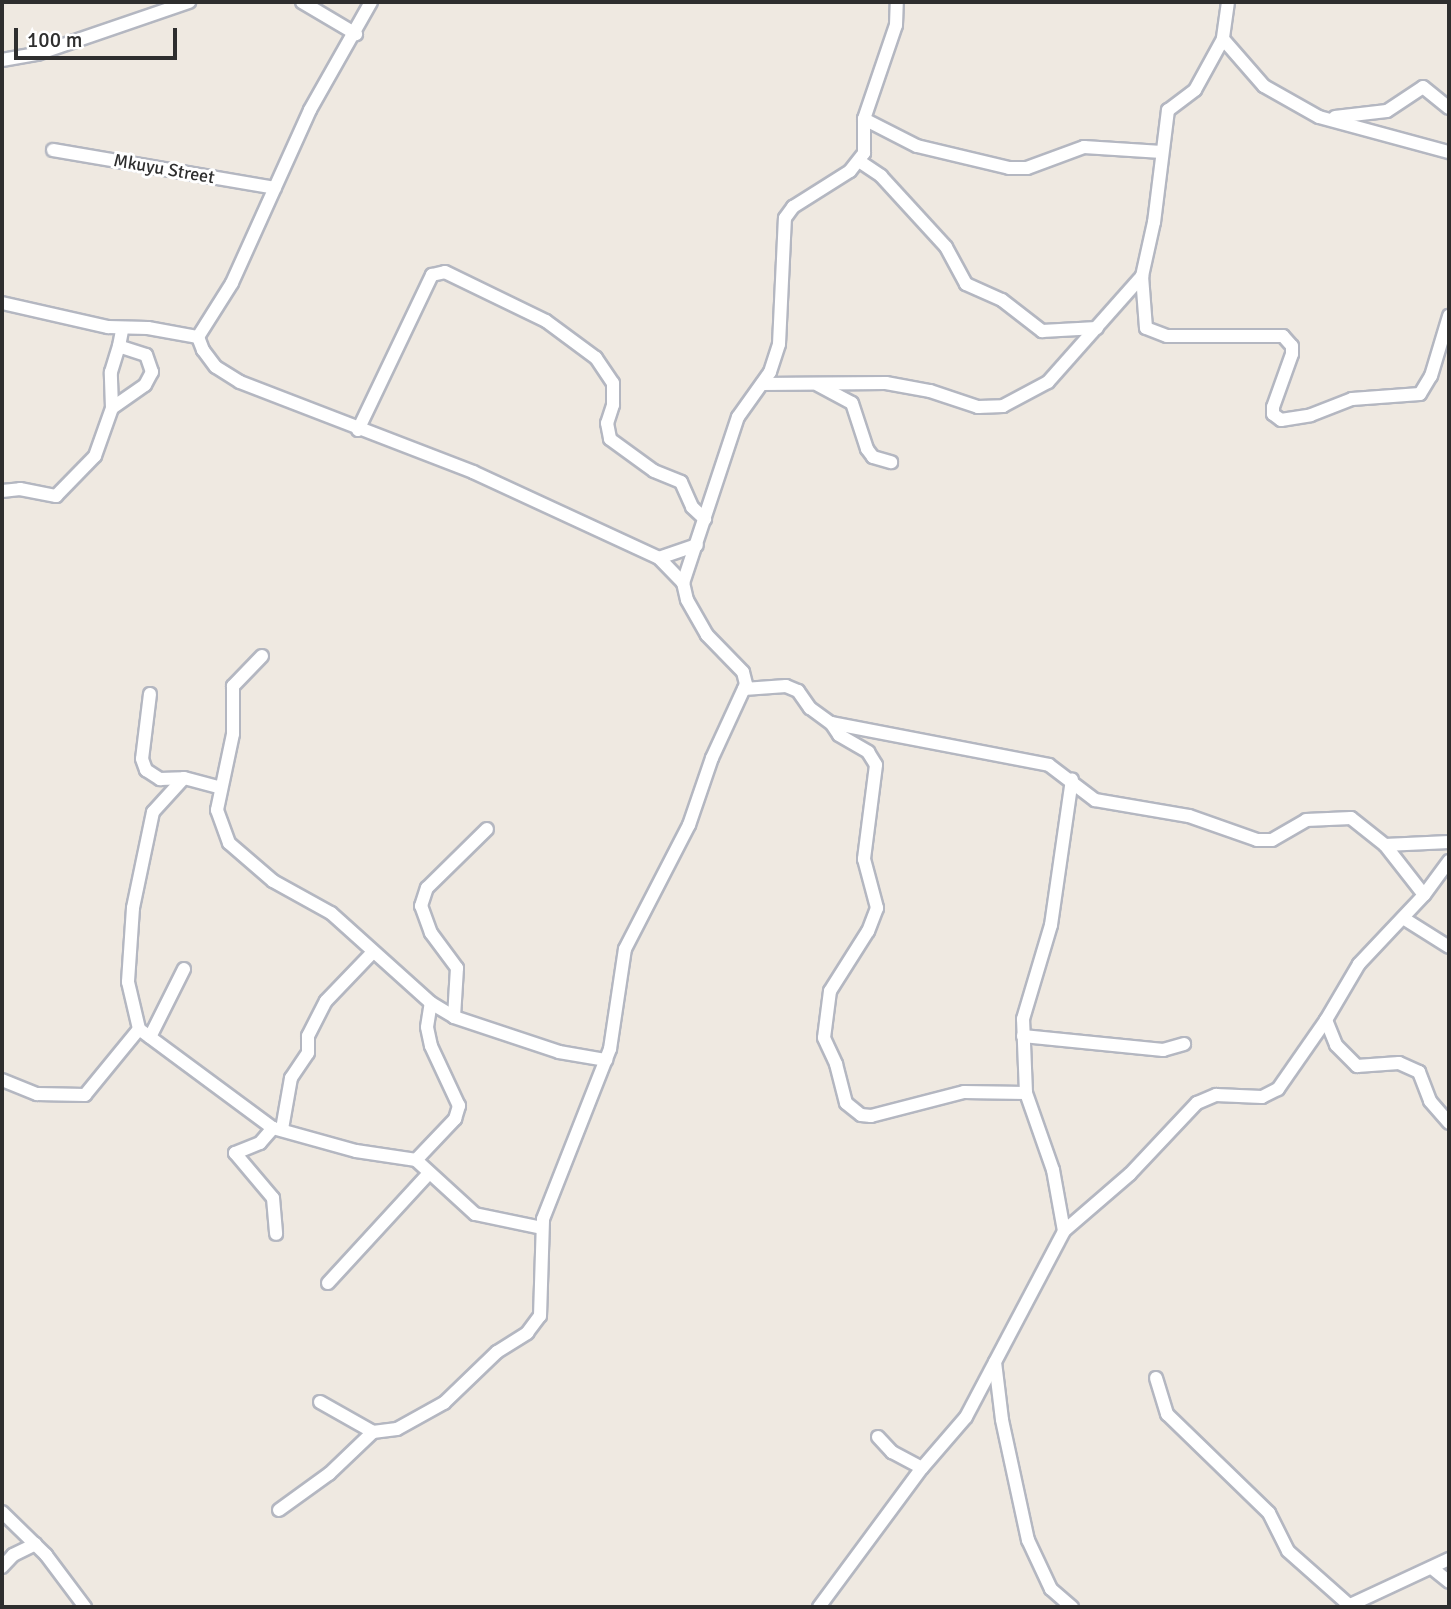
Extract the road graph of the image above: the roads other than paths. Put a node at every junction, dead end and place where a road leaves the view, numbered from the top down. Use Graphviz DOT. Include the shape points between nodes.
graph roads {
  1 [pos="189,2"];
  2 [pos="302,2"];
  3 [pos="371,2"];
  4 [pos="897,2"];
  5 [pos="1228,2"];
  6 [pos="356,34"];
  7 [pos="1223,39"];
  8 [pos="2,60"];
  9 [pos="1449,108"];
  10 [pos="1319,117"];
  11 [pos="864,119"];
  12 [pos="53,150"];
  13 [pos="1162,152"];
  14 [pos="1449,152"];
  15 [pos="859,161"];
  16 [pos="275,188"];
  17 [pos="1142,276"];
  18 [pos="2,303"];
  19 [pos="1449,316"];
  20 [pos="1097,328"];
  21 [pos="122,330"];
  22 [pos="198,337"];
  23 [pos="119,346"];
  24 [pos="762,384"];
  25 [pos="818,385"];
  26 [pos="111,408"];
  27 [pos="358,430"];
  28 [pos="891,462"];
  29 [pos="2,491"];
  30 [pos="705,520"];
  31 [pos="697,545"];
  32 [pos="659,558"];
  33 [pos="683,583"];
  34 [pos="262,656"];
  35 [pos="744,689"];
  36 [pos="150,694"];
  37 [pos="831,723"];
  38 [pos="184,778"];
  39 [pos="1072,780"];
  40 [pos="218,788"];
  41 [pos="487,829"];
  42 [pos="1449,842"];
  43 [pos="1385,845"];
  44 [pos="1449,861"];
  45 [pos="1424,895"];
  46 [pos="1404,918"];
  47 [pos="1449,947"];
  48 [pos="372,953"];
  49 [pos="184,969"];
  50 [pos="431,1003"];
  51 [pos="454,1017"];
  52 [pos="1326,1020"];
  53 [pos="139,1029"];
  54 [pos="1023,1036"];
  55 [pos="150,1037"];
  56 [pos="1184,1044"];
  57 [pos="606,1060"];
  58 [pos="2,1080"];
  59 [pos="1026,1093"];
  60 [pos="1449,1123"];
  61 [pos="278,1128"];
  62 [pos="416,1160"];
  63 [pos="429,1173"];
  64 [pos="542,1228"];
  65 [pos="1064,1231"];
  66 [pos="276,1234"];
  67 [pos="328,1283"];
  68 [pos="995,1358"];
  69 [pos="1156,1378"];
  70 [pos="320,1402"];
  71 [pos="373,1432"];
  72 [pos="878,1437"];
  73 [pos="922,1468"];
  74 [pos="279,1510"];
  75 [pos="2,1512"];
  76 [pos="36,1544"];
  77 [pos="1449,1559"];
  78 [pos="2,1567"];
  79 [pos="1432,1568"];
  80 [pos="1449,1582"];
  81 [pos="1348,1606"];
  82 [pos="85,1607"];
  83 [pos="819,1607"];
  84 [pos="1072,1607"];
  1 -- 8 [label="street" via="37,54"];
  2 -- 6 [label="street"];
  3 -- 6 [label="street"];
  4 -- 11 [label="street" via="896,25"];
  5 -- 7 [label="street"];
  6 -- 16 [label="street" via="310,110"];
  7 -- 10 [label="street" via="1264,86"];
  7 -- 13 [label="street" via="1195,90 1168,110"];
  9 -- 10 [label="street" via="1423,88 1387,111"];
  10 -- 14 [label="street"];
  11 -- 13 [label="street" via="917,146 1009,168 1027,168 1084,147"];
  11 -- 15 [label="street"];
  12 -- 16 [label="street, Mkuyu Street"];
  13 -- 17 [label="street"];
  15 -- 20 [label="street" via="881,176 946,247 966,284 1002,300 1042,331"];
  15 -- 24 [label="street" via="793,207 785,218 783,316 774,361"];
  16 -- 22 [label="street" via="232,283"];
  17 -- 19 [label="street" via="1146,328 1155,333 1267,334 1288,340 1292,354 1288,375 1273,414 1281,421 1352,399 1420,394 1431,376"];
  17 -- 20 [label="street"];
  18 -- 21 [label="street"];
  20 -- 25 [label="street" via="1048,382 1003,406 978,407 930,390 886,383"];
  21 -- 22 [label="street" via="148,328"];
  21 -- 23 [label="street"];
  22 -- 27 [label="street" via="216,367 240,382"];
  23 -- 26 [label="street" via="111,372"];
  23 -- 26 [label="street" via="146,355 152,372 145,385"];
  24 -- 25 [label="street"];
  24 -- 30 [label="street" via="738,417"];
  25 -- 28 [label="street" via="852,403 867,449 873,457"];
  26 -- 29 [label="street" via="100,447 60,495"];
  27 -- 30 [label="street" via="432,275 445,272 545,321 596,358 613,383 607,428 610,439 654,471 681,482 692,507"];
  27 -- 32 [label="street" via="473,472"];
  30 -- 31 [label="street"];
  31 -- 32 [label="street"];
  31 -- 33 [label="street"];
  32 -- 33 [label="street"];
  33 -- 35 [label="street" via="707,635 746,675"];
  34 -- 40 [label="street" via="233,686 233,734"];
  35 -- 37 [label="street" via="786,685"];
  35 -- 57 [label="street" via="681,841 630,934"];
  36 -- 38 [label="street" via="142,759 146,770 160,779"];
  37 -- 39 [label="street" via="1049,765"];
  37 -- 59 [label="street" via="839,735 868,752 876,765 864,859 877,908 868,931 830,991 824,1038 846,1103 871,1116 964,1092"];
  38 -- 40 [label="street"];
  38 -- 53 [label="street" via="153,812 136,893 128,982"];
  39 -- 43 [label="street" via="1095,800 1189,816 1257,840 1272,840 1306,820 1337,817 1359,823"];
  39 -- 54 [label="street" via="1051,925 1025,1002"];
  40 -- 48 [label="street" via="217,810 229,843 274,881 331,913"];
  41 -- 51 [label="street" via="433,880 421,906 431,933 457,968"];
  42 -- 43 [label="street"];
  43 -- 45 [label="street"];
  44 -- 45 [label="street"];
  45 -- 46 [label="street"];
  46 -- 47 [label="street"];
  46 -- 52 [label="street" via="1359,964"];
  48 -- 50 [label="street"];
  48 -- 61 [label="street" via="326,1001 309,1036 308,1053 291,1078"];
  49 -- 55 [label="street"];
  50 -- 51 [label="street"];
  50 -- 62 [label="street" via="427,1027 431,1046 456,1097 458,1113"];
  51 -- 57 [label="street" via="559,1052"];
  52 -- 60 [label="street" via="1336,1045 1357,1066 1399,1063 1419,1072 1430,1101"];
  52 -- 65 [label="street" via="1278,1089 1250,1098 1207,1096 1130,1174"];
  53 -- 55 [label="street"];
  53 -- 58 [label="street" via="85,1095 37,1094"];
  54 -- 56 [label="street" via="1163,1050"];
  54 -- 59 [label="street"];
  55 -- 61 [label="street"];
  57 -- 64 [label="street" via="551,1189"];
  59 -- 65 [label="street" via="1053,1170"];
  61 -- 62 [label="street" via="356,1151"];
  61 -- 66 [label="street" via="260,1143 235,1153 273,1198"];
  62 -- 63 [label="street"];
  63 -- 64 [label="street" via="475,1213"];
  63 -- 67 [label="street" via="390,1219 356,1247"];
  64 -- 71 [label="street" via="542,1308 534,1326 416,1422"];
  65 -- 68 [label="street"];
  68 -- 73 [label="street" via="967,1417"];
  68 -- 84 [label="street" via="1002,1420 1028,1539 1051,1590"];
  69 -- 81 [label="street" via="1167,1414 1269,1513 1294,1558"];
  70 -- 71 [label="street"];
  71 -- 74 [label="street" via="329,1475"];
  72 -- 73 [label="street" via="892,1452"];
  73 -- 83 [label="street"];
  75 -- 76 [label="street"];
  76 -- 78 [label="street" via="13,1555"];
  76 -- 82 [label="street"];
  77 -- 79 [label="street"];
  79 -- 80 [label="street"];
  79 -- 81 [label="street"];
}
